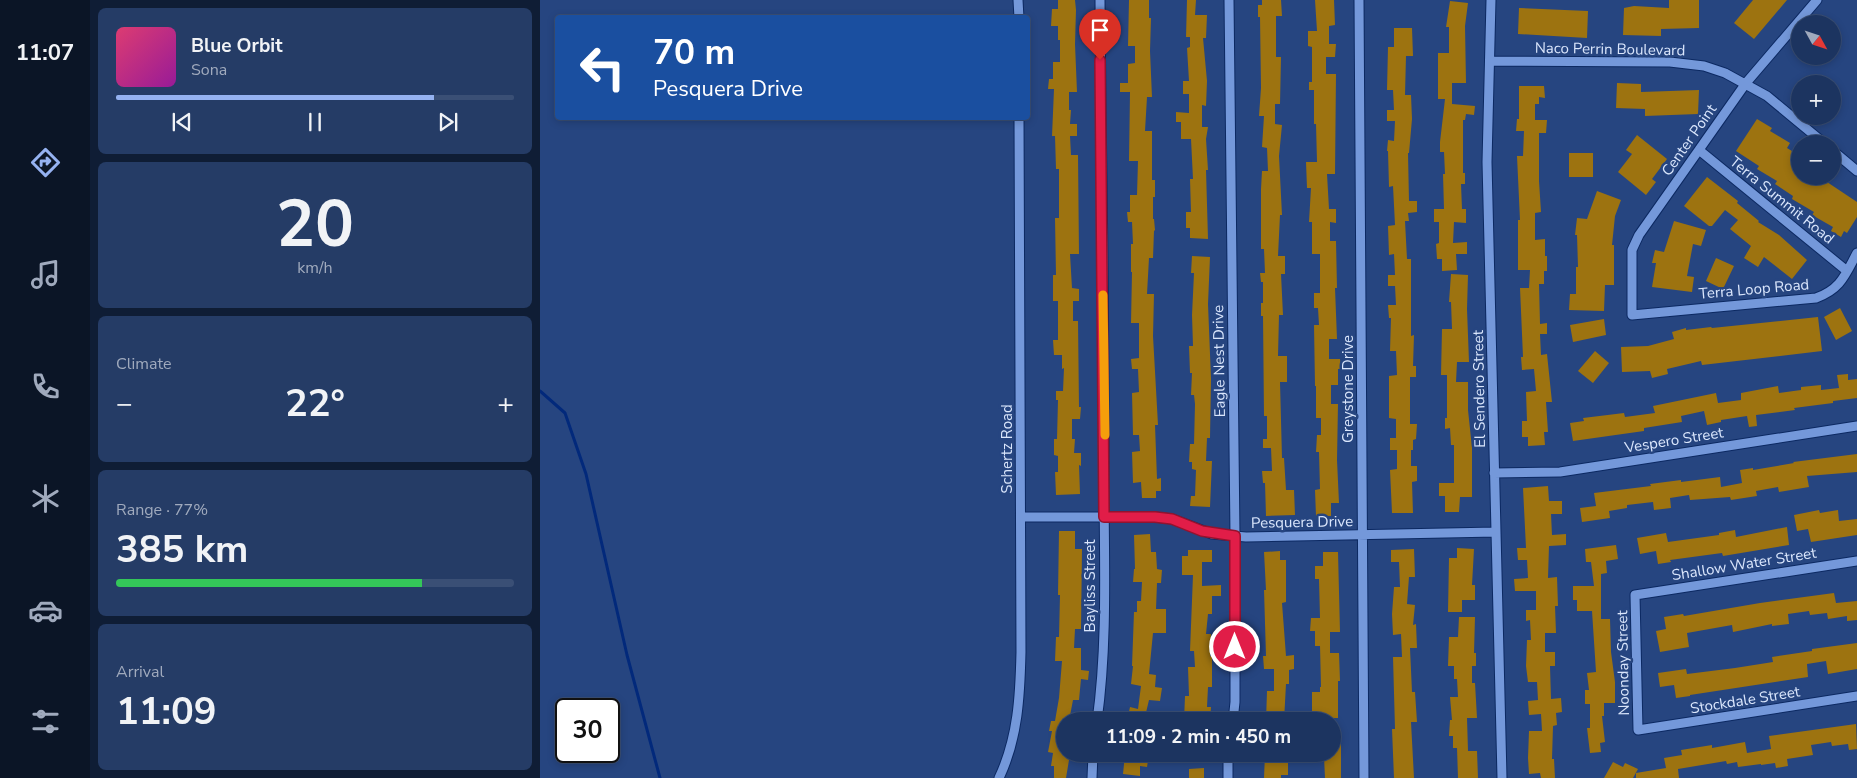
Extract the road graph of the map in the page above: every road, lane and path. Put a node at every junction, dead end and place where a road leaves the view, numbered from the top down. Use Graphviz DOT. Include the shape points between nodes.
graph roads {
  1 [pos="1018,0"];
  2 [pos="1100,0"];
  3 [pos="1229,0"];
  4 [pos="1358,0"];
  5 [pos="1491,0"];
  6 [pos="1817,0"];
  7 [pos="1018,15"];
  8 [pos="1490,61"];
  9 [pos="1746,83"];
  10 [pos="1019,120"];
  11 [pos="1814,135"];
  12 [pos="1699,150"];
  13 [pos="1841,158"];
  14 [pos="1857,171"];
  15 [pos="1857,253"];
  16 [pos="1847,271"];
  17 [pos="1632,315"];
  18 [pos="1857,426"];
  19 [pos="1494,473"];
  20 [pos="1021,516"];
  21 [pos="1104,517"];
  22 [pos="1496,532"];
  23 [pos="1363,535"];
  24 [pos="1235,536"];
  25 [pos="1857,561"];
  26 [pos="1635,595"];
  27 [pos="1857,696"];
  28 [pos="1098,712"];
  29 [pos="1234,712"];
  30 [pos="1638,730"];
  31 [pos="1093,762"];
  32 [pos="1228,762"];
  33 [pos="998,778"];
  34 [pos="1092,778"];
  35 [pos="1228,778"];
  36 [pos="1364,778"];
  37 [pos="1502,778"];
  1 -- 7 [label="street"];
  2 -- 21 [label="street, Bayliss Street"];
  3 -- 24 [label="street, Eagle Nest Drive"];
  4 -- 23 [label="street, Greystone Drive"];
  5 -- 8 [label="street, El Sendero Street"];
  6 -- 9 [label="street, Center Point"];
  8 -- 9 [label="street, Naco Perrin Boulevard" via="1670,62 1704,66"];
  8 -- 19 [label="street, El Sendero Street" via="1487,162"];
  9 -- 11 [label="street, Naco Perrin Boulevard"];
  9 -- 12 [label="street, Center Point"];
  10 -- 20 [label="street, Schertz Road"];
  12 -- 16 [label="street, Terra Summit Road"];
  12 -- 17 [label="street, Center Point" via="1639,235 1632,250"];
  13 -- 14 [label="street"];
  15 -- 16 [label="street, Terra Loop Road"];
  16 -- 17 [label="street, Terra Loop Road" via="1841,284 1816,298"];
  18 -- 19 [label="street, Vespero Street" via="1560,472"];
  19 -- 22 [label="street, El Sendero Street"];
  20 -- 21 [label="street, Pesquera Drive"];
  20 -- 33 [label="street, Schertz Road" via="1019,702 1011,747"];
  21 -- 24 [label="street, Pesquera Drive" via="1172,519 1202,531"];
  21 -- 28 [label="street, Bayliss Street" via="1104,648"];
  22 -- 23 [label="street, Pesquera Drive"];
  22 -- 37 [label="street, El Sendero Street"];
  23 -- 24 [label="street, Pesquera Drive"];
  23 -- 36 [label="street, Greystone Drive"];
  24 -- 29 [label="street, Eagle Nest Drive"];
  25 -- 26 [label="street, Shallow Water Street"];
  26 -- 30 [label="street, Noonday Street"];
  27 -- 30 [label="street, Stockdale Street"];
  31 -- 34 [label="street"];
  32 -- 35 [label="street"];
}
